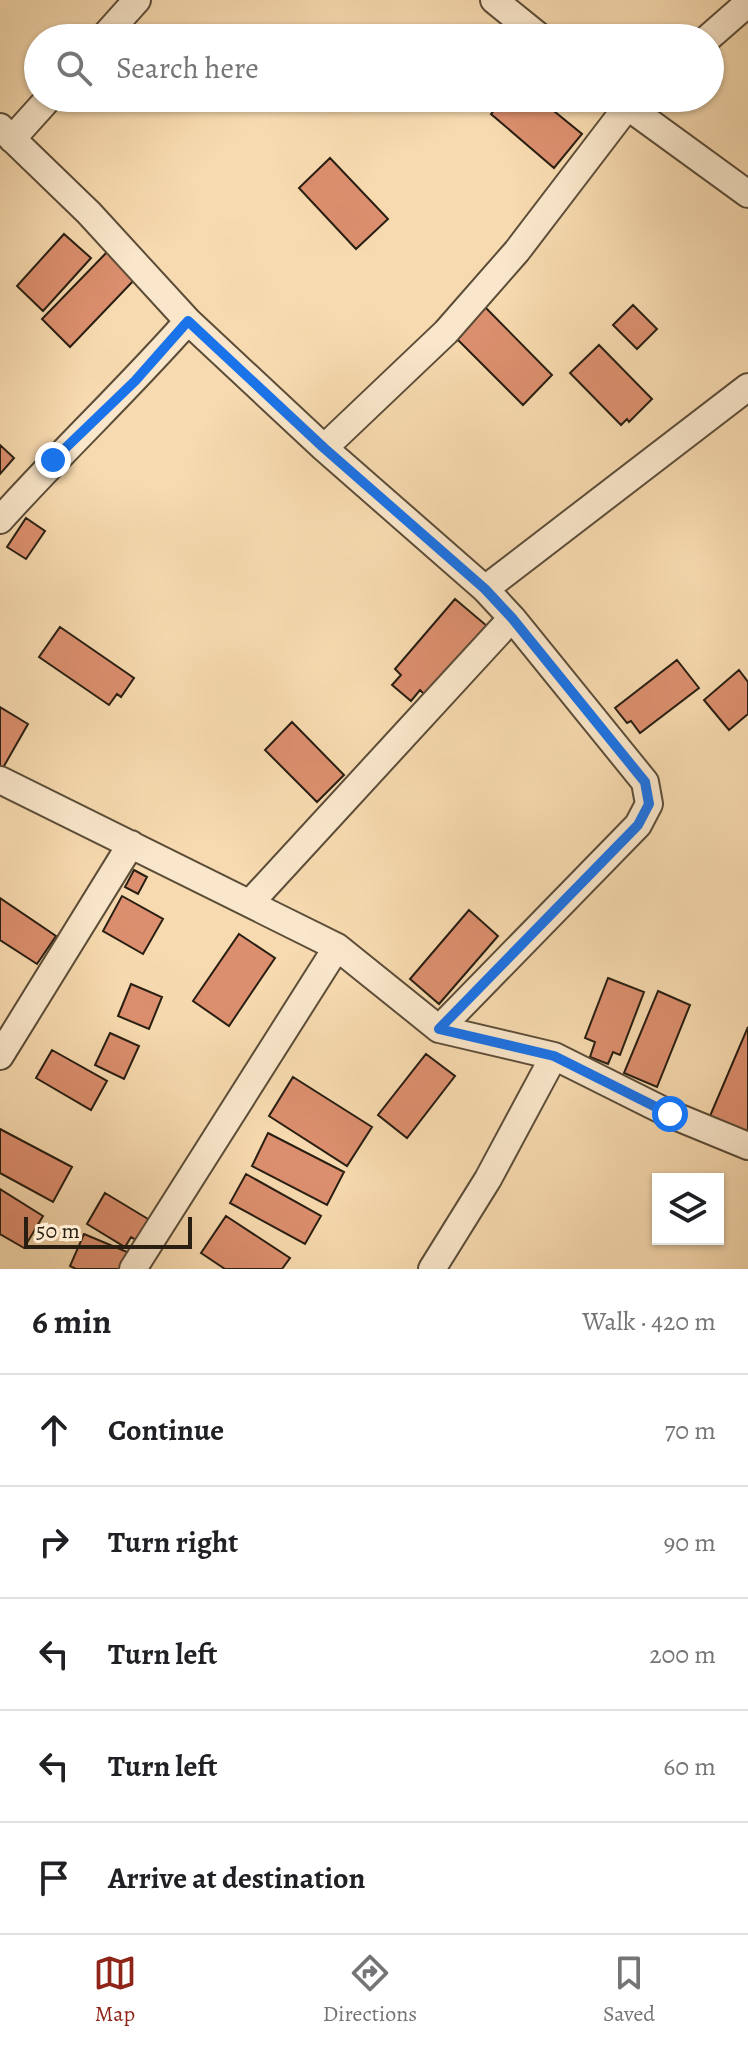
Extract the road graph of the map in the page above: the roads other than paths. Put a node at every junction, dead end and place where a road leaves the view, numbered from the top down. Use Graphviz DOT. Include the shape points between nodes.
graph roads {
  1 [pos="137,0"];
  2 [pos="494,0"];
  3 [pos="748,3"];
  4 [pos="116,24"];
  5 [pos="524,24"];
  6 [pos="724,24"];
  7 [pos="32,112"];
  8 [pos="619,112"];
  9 [pos="641,112"];
  10 [pos="6,133"];
  11 [pos="748,194"];
  12 [pos="188,321"];
  13 [pos="748,387"];
  14 [pos="324,448"];
  15 [pos="0,520"];
  16 [pos="485,589"];
  17 [pos="512,618"];
  18 [pos="0,780"];
  19 [pos="131,844"];
  20 [pos="250,903"];
  21 [pos="337,947"];
  22 [pos="439,1029"];
  23 [pos="0,1056"];
  24 [pos="554,1056"];
  25 [pos="748,1146"];
  26 [pos="133,1269"];
  27 [pos="432,1269"];
  1 -- 4 [label="street"];
  2 -- 5 [label="street"];
  3 -- 6 [label="street"];
  7 -- 10 [label="street"];
  8 -- 14 [label="street" via="517,251 446,332"];
  9 -- 11 [label="street"];
  10 -- 12 [label="street"];
  12 -- 14 [label="street"];
  12 -- 15 [label="street"];
  13 -- 16 [label="street"];
  14 -- 16 [label="street"];
  16 -- 17 [label="street"];
  17 -- 20 [label="street"];
  17 -- 22 [label="street" via="645,782 649,804 638,825"];
  18 -- 19 [label="street"];
  19 -- 20 [label="street"];
  19 -- 23 [label="street"];
  20 -- 21 [label="street"];
  21 -- 22 [label="street"];
  21 -- 26 [label="street"];
  22 -- 24 [label="street"];
  24 -- 25 [label="street"];
  24 -- 27 [label="street"];
}
